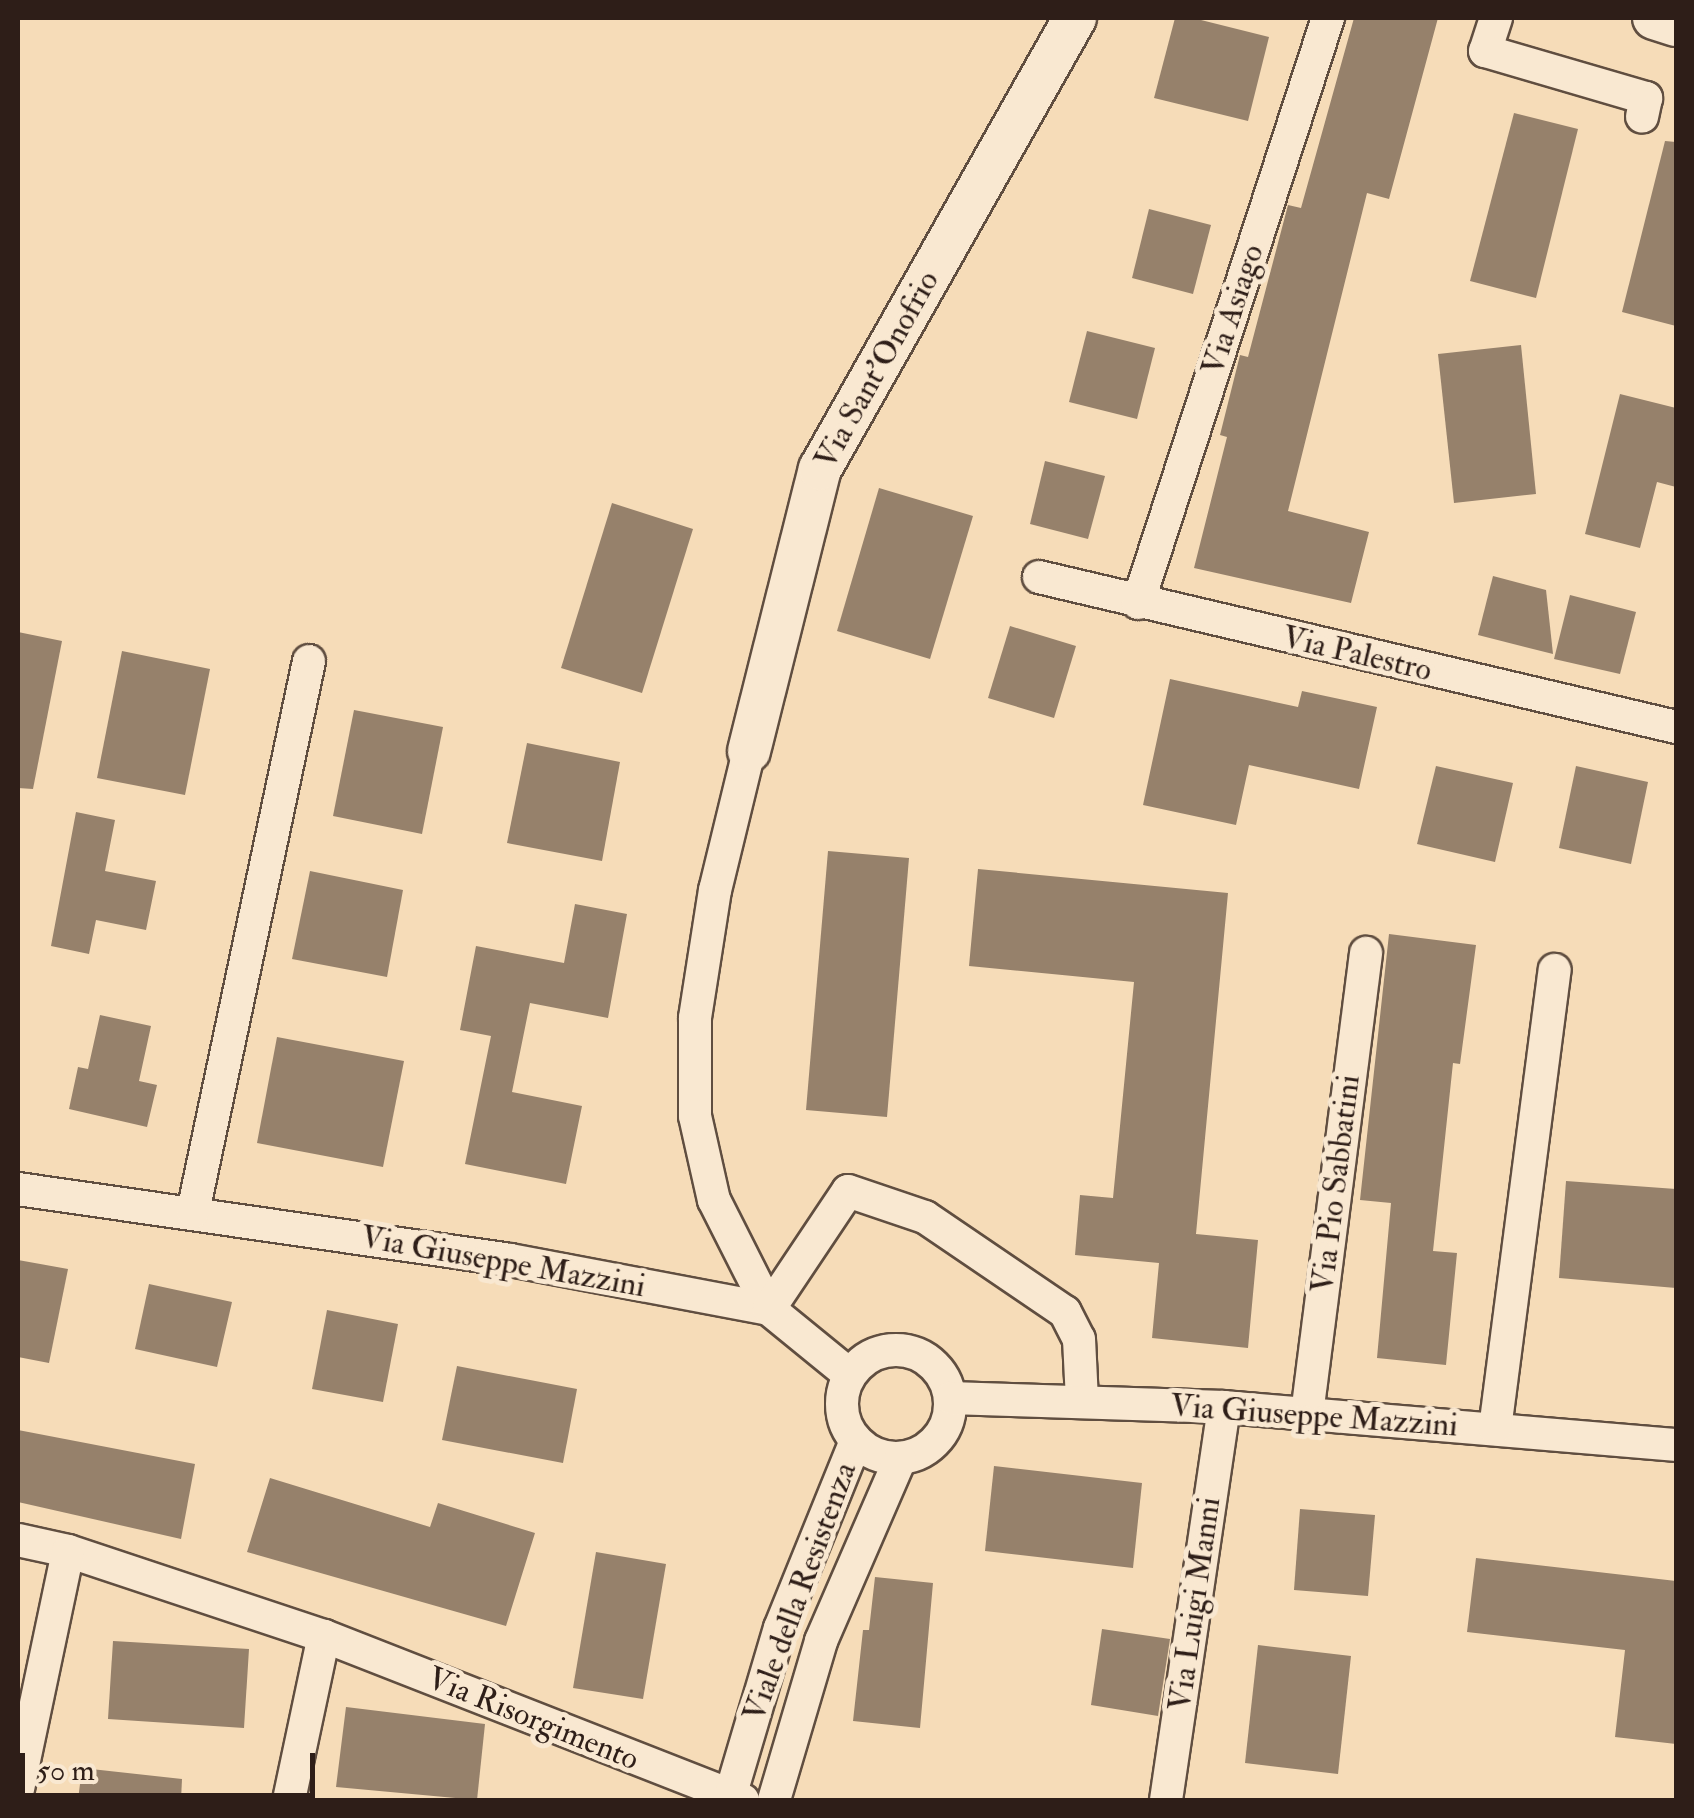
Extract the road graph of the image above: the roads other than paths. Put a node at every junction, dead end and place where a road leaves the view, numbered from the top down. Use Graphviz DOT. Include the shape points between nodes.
graph roads {
  1 [pos="1075,18"];
  2 [pos="1328,18"];
  3 [pos="1496,18"];
  4 [pos="1654,18"];
  5 [pos="1676,25"];
  6 [pos="1642,117"];
  7 [pos="1038,578"];
  8 [pos="1138,603"];
  9 [pos="310,661"];
  10 [pos="1676,728"];
  11 [pos="749,751"];
  12 [pos="1366,953"];
  13 [pos="1554,970"];
  14 [pos="18,1189"];
  15 [pos="193,1212"];
  16 [pos="769,1309"];
  17 [pos="850,1375"];
  18 [pos="950,1398"];
  19 [pos="1082,1401"];
  20 [pos="1224,1407"];
  21 [pos="1307,1414"];
  22 [pos="1495,1429"];
  23 [pos="856,1441"];
  24 [pos="1676,1446"];
  25 [pos="900,1459"];
  26 [pos="18,1540"];
  27 [pos="68,1551"];
  28 [pos="324,1636"];
  29 [pos="18,1789"];
  30 [pos="734,1799"];
  31 [pos="289,1800"];
  32 [pos="774,1800"];
  33 [pos="1166,1800"];
  1 -- 11 [label="street, Via Sant'Onofrio" via="820,469"];
  2 -- 8 [label="street, Via Asiago"];
  3 -- 6 [label="street" via="1485,52 1646,98"];
  4 -- 5 [label="street"];
  7 -- 8 [label="street, Via Palestro"];
  8 -- 10 [label="street, Via Palestro"];
  9 -- 15 [label="street"];
  11 -- 16 [label="street" via="714,890 695,1018 695,1116 714,1200"];
  12 -- 21 [label="street, Via Pio Sabbatini"];
  13 -- 22 [label="street"];
  14 -- 15 [label="street, Via Giuseppe Mazzini"];
  15 -- 16 [label="street, Via Giuseppe Mazzini" via="510,1260"];
  16 -- 17 [label="street, Via Giuseppe Mazzini"];
  16 -- 19 [label="street" via="848,1191 925,1217 1065,1312 1079,1339"];
  17 -- 18 [label="street" via="875,1354 908,1350 937,1368"];
  17 -- 23 [label="street" via="842,1409"];
  18 -- 19 [label="street, Via Giuseppe Mazzini"];
  18 -- 25 [label="street" via="938,1439"];
  19 -- 20 [label="street, Via Giuseppe Mazzini"];
  20 -- 21 [label="street, Via Giuseppe Mazzini"];
  20 -- 33 [label="street, Via Luigi Manni"];
  21 -- 22 [label="street, Via Giuseppe Mazzini"];
  22 -- 24 [label="street, Via Giuseppe Mazzini"];
  23 -- 25 [label="street" via="868,1452"];
  23 -- 30 [label="street, Viale della Resistenza" via="780,1628"];
  25 -- 32 [label="street, Viale della Resistenza" via="821,1641"];
  26 -- 27 [label="street, Via Risorgimento"];
  27 -- 28 [label="street, Via Risorgimento"];
  27 -- 29 [label="street"];
  28 -- 30 [label="street, Via Risorgimento"];
  28 -- 31 [label="street"];
}
